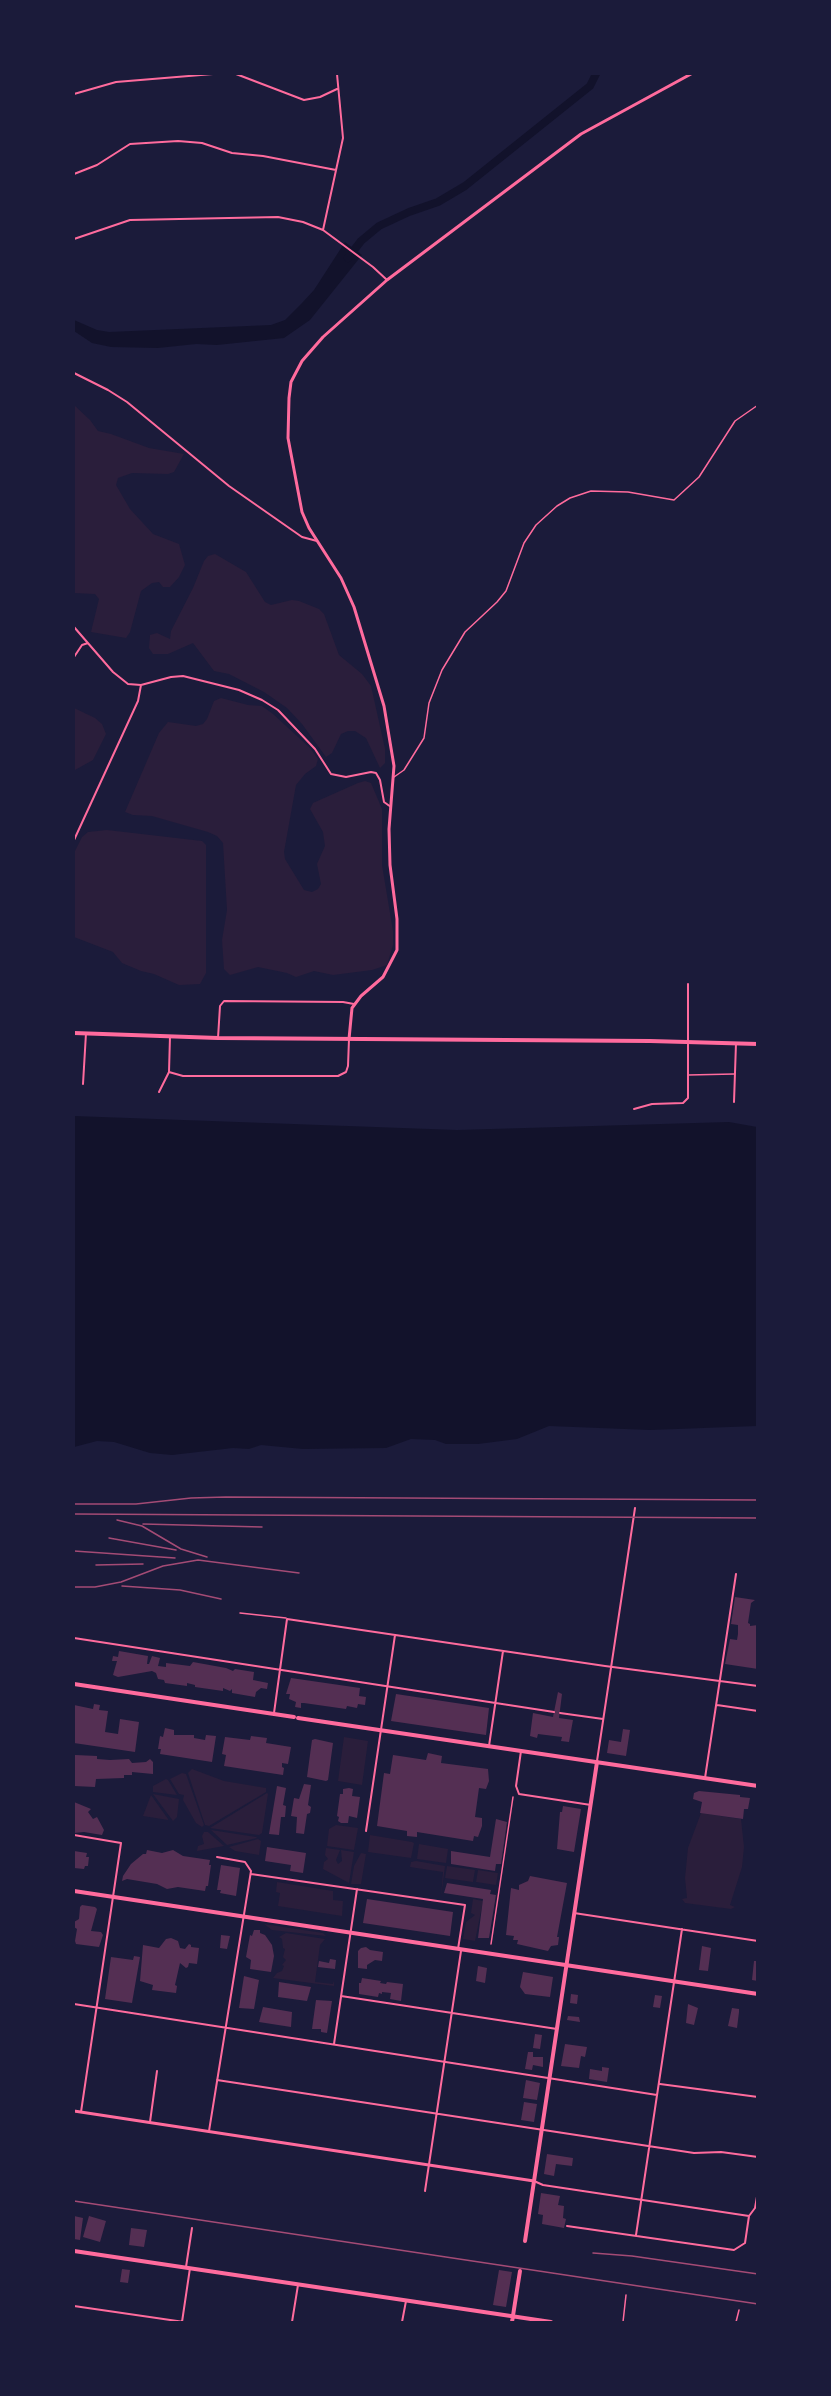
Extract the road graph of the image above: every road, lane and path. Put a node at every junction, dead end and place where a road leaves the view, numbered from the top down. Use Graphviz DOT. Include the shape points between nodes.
graph roads {
  1 [pos="213,74"];
  2 [pos="236,74"];
  3 [pos="337,74"];
  4 [pos="691,74"];
  5 [pos="338,89"];
  6 [pos="74,94"];
  7 [pos="336,170"];
  8 [pos="74,174"];
  9 [pos="323,231"];
  10 [pos="74,239"];
  11 [pos="387,280"];
  12 [pos="74,373"];
  13 [pos="758,405"];
  14 [pos="317,541"];
  15 [pos="74,627"];
  16 [pos="88,643"];
  17 [pos="74,657"];
  18 [pos="141,686"];
  19 [pos="394,777"];
  20 [pos="391,807"];
  21 [pos="74,840"];
  22 [pos="688,984"];
  23 [pos="354,1005"];
  24 [pos="74,1033"];
  25 [pos="86,1033"];
  26 [pos="170,1036"];
  27 [pos="219,1038"];
  28 [pos="349,1039"];
  29 [pos="688,1042"];
  30 [pos="736,1043"];
  31 [pos="758,1044"];
  32 [pos="169,1072"];
  33 [pos="735,1074"];
  34 [pos="688,1075"];
  35 [pos="83,1084"];
  36 [pos="159,1092"];
  37 [pos="734,1102"];
  38 [pos="634,1109"];
  39 [pos="635,1508"];
  40 [pos="736,1574"];
  41 [pos="240,1613"];
  42 [pos="287,1618"];
  43 [pos="395,1635"];
  44 [pos="74,1638"];
  45 [pos="503,1651"];
  46 [pos="611,1667"];
  47 [pos="280,1670"];
  48 [pos="720,1681"];
  49 [pos="74,1684"];
  50 [pos="758,1686"];
  51 [pos="388,1687"];
  52 [pos="495,1703"];
  53 [pos="717,1705"];
  54 [pos="758,1711"];
  55 [pos="554,1712"];
  56 [pos="560,1713"];
  57 [pos="274,1714"];
  58 [pos="603,1719"];
  59 [pos="381,1730"];
  60 [pos="489,1746"];
  61 [pos="521,1751"];
  62 [pos="597,1762"];
  63 [pos="705,1779"];
  64 [pos="758,1786"];
  65 [pos="513,1797"];
  66 [pos="591,1805"];
  67 [pos="366,1831"];
  68 [pos="74,1835"];
  69 [pos="217,1857"];
  70 [pos="251,1874"];
  71 [pos="357,1889"];
  72 [pos="74,1891"];
  73 [pos="113,1897"];
  74 [pos="574,1913"];
  75 [pos="243,1917"];
  76 [pos="682,1929"];
  77 [pos="351,1933"];
  78 [pos="758,1941"];
  79 [pos="492,1944"];
  80 [pos="460,1949"];
  81 [pos="566,1965"];
  82 [pos="674,1981"];
  83 [pos="758,1994"];
  84 [pos="341,1996"];
  85 [pos="74,2004"];
  86 [pos="96,2007"];
  87 [pos="452,2013"];
  88 [pos="225,2026"];
  89 [pos="557,2029"];
  90 [pos="334,2045"];
  91 [pos="445,2063"];
  92 [pos="158,2071"];
  93 [pos="549,2079"];
  94 [pos="218,2080"];
  95 [pos="660,2085"];
  96 [pos="657,2095"];
  97 [pos="758,2097"];
  98 [pos="74,2111"];
  99 [pos="81,2112"];
  100 [pos="437,2114"];
  101 [pos="150,2122"];
  102 [pos="542,2129"];
  103 [pos="209,2131"];
  104 [pos="650,2146"];
  105 [pos="758,2157"];
  106 [pos="429,2164"];
  107 [pos="534,2181"];
  108 [pos="426,2191"];
  109 [pos="758,2191"];
  110 [pos="641,2199"];
  111 [pos="749,2216"];
  112 [pos="567,2226"];
  113 [pos="192,2228"];
  114 [pos="636,2235"];
  115 [pos="525,2241"];
  116 [pos="74,2251"];
  117 [pos="188,2268"];
  118 [pos="520,2271"];
  119 [pos="298,2284"];
  120 [pos="626,2295"];
  121 [pos="406,2301"];
  122 [pos="74,2306"];
  123 [pos="739,2310"];
  124 [pos="513,2317"];
  125 [pos="183,2322"];
  126 [pos="292,2322"];
  127 [pos="402,2322"];
  128 [pos="512,2322"];
  129 [pos="551,2322"];
  130 [pos="623,2322"];
  131 [pos="736,2322"];
  1 -- 6 [label="street" via="116,82"];
  2 -- 5 [label="street" via="304,100"];
  3 -- 5 [label="street"];
  4 -- 11 [label="street" via="580,134"];
  5 -- 7 [label="street" via="343,130"];
  7 -- 8 [label="street" via="178,141 130,144"];
  7 -- 9 [label="street"];
  9 -- 10 [label="street" via="278,217 146,219 130,220"];
  9 -- 11 [label="street"];
  11 -- 14 [label="street" via="317,342 291,382 290,454 302,512"];
  12 -- 14 [label="street" via="127,402 229,486 302,537"];
  13 -- 19 [label="lane" via="735,422 699,477 674,500 591,491 564,502 536,525 524,543 506,591 465,632 442,670 429,702 424,738 404,770"];
  14 -- 19 [label="street" via="354,607 384,706"];
  15 -- 16 [label="street"];
  16 -- 17 [label="street"];
  16 -- 18 [label="street" via="118,677"];
  18 -- 20 [label="street" via="183,676 254,696 283,715 318,752 331,774 346,777 376,773 384,802"];
  18 -- 21 [label="street" via="138,701"];
  19 -- 20 [label="street"];
  20 -- 23 [label="street" via="390,865 399,933 397,950 383,977"];
  22 -- 29 [label="street"];
  23 -- 27 [label="street" via="224,1001 220,1006"];
  23 -- 28 [label="street"];
  24 -- 25 [label="main road"];
  25 -- 26 [label="main road"];
  25 -- 35 [label="street"];
  26 -- 27 [label="main road"];
  26 -- 32 [label="street"];
  27 -- 28 [label="main road"];
  28 -- 29 [label="main road"];
  28 -- 32 [label="street" via="348,1066 338,1076 183,1076"];
  29 -- 30 [label="main road"];
  29 -- 34 [label="street"];
  30 -- 31 [label="main road"];
  30 -- 33 [label="street"];
  32 -- 36 [label="street"];
  33 -- 34 [label="lane"];
  33 -- 37 [label="street"];
  34 -- 38 [label="street" via="688,1095 683,1103"];
  39 -- 46 [label="street"];
  40 -- 48 [label="street"];
  41 -- 42 [label="lane"];
  42 -- 43 [label="street"];
  42 -- 47 [label="street"];
  43 -- 45 [label="street"];
  43 -- 51 [label="street"];
  44 -- 47 [label="street"];
  45 -- 46 [label="street"];
  45 -- 52 [label="street"];
  46 -- 48 [label="street"];
  46 -- 58 [label="street"];
  47 -- 51 [label="street"];
  47 -- 57 [label="street"];
  48 -- 50 [label="street"];
  48 -- 53 [label="street"];
  49 -- 57 [label="main road"];
  51 -- 52 [label="street"];
  51 -- 59 [label="street"];
  52 -- 55 [label="street"];
  52 -- 60 [label="street"];
  53 -- 54 [label="street"];
  53 -- 63 [label="street"];
  56 -- 58 [label="street"];
  57 -- 59 [label="main road"];
  58 -- 62 [label="street"];
  59 -- 60 [label="main road"];
  59 -- 67 [label="street"];
  60 -- 61 [label="main road"];
  61 -- 62 [label="main road"];
  61 -- 66 [label="street" via="516,1786 519,1794"];
  62 -- 63 [label="main road"];
  62 -- 66 [label="main road"];
  63 -- 64 [label="main road"];
  65 -- 79 [label="path"];
  66 -- 74 [label="main road"];
  68 -- 73 [label="street" via="121,1843"];
  69 -- 70 [label="street" via="245,1862"];
  70 -- 71 [label="street"];
  70 -- 75 [label="street"];
  71 -- 77 [label="street"];
  71 -- 80 [label="street" via="465,1905"];
  72 -- 73 [label="main road"];
  73 -- 75 [label="main road"];
  73 -- 86 [label="street"];
  74 -- 76 [label="street"];
  74 -- 81 [label="main road"];
  75 -- 77 [label="main road"];
  75 -- 88 [label="street"];
  76 -- 78 [label="street"];
  76 -- 82 [label="street"];
  77 -- 80 [label="main road"];
  77 -- 84 [label="street"];
  80 -- 81 [label="main road"];
  80 -- 87 [label="street"];
  81 -- 82 [label="main road"];
  81 -- 89 [label="main road"];
  82 -- 83 [label="main road"];
  82 -- 95 [label="street"];
  84 -- 87 [label="street"];
  84 -- 90 [label="street"];
  85 -- 86 [label="street"];
  86 -- 88 [label="street"];
  86 -- 99 [label="street"];
  87 -- 89 [label="street"];
  87 -- 91 [label="street"];
  88 -- 90 [label="street"];
  88 -- 94 [label="street"];
  89 -- 93 [label="main road"];
  90 -- 91 [label="street"];
  91 -- 93 [label="street"];
  91 -- 100 [label="street"];
  92 -- 101 [label="street"];
  93 -- 96 [label="street"];
  93 -- 102 [label="main road"];
  94 -- 100 [label="street"];
  94 -- 103 [label="street"];
  95 -- 96 [label="street"];
  95 -- 97 [label="street"];
  96 -- 104 [label="street"];
  98 -- 99 [label="street"];
  99 -- 101 [label="street"];
  100 -- 102 [label="street"];
  100 -- 106 [label="street"];
  101 -- 103 [label="street"];
  102 -- 104 [label="street"];
  102 -- 107 [label="main road"];
  103 -- 106 [label="street"];
  104 -- 105 [label="street"];
  104 -- 110 [label="street"];
  106 -- 107 [label="street"];
  106 -- 108 [label="street"];
  107 -- 110 [label="street"];
  107 -- 115 [label="main road"];
  109 -- 111 [label="street"];
  110 -- 111 [label="street"];
  110 -- 114 [label="street"];
  111 -- 114 [label="street" via="746,2240 732,2250"];
  112 -- 114 [label="street"];
  113 -- 117 [label="street"];
  116 -- 117 [label="main road"];
  117 -- 119 [label="main road"];
  117 -- 125 [label="street"];
  118 -- 124 [label="main road"];
  119 -- 121 [label="main road"];
  119 -- 126 [label="street"];
  120 -- 130 [label="lane"];
  121 -- 124 [label="main road"];
  121 -- 127 [label="street"];
  122 -- 125 [label="street"];
  123 -- 131 [label="lane"];
  124 -- 128 [label="main road"];
  124 -- 129 [label="main road"];
}
